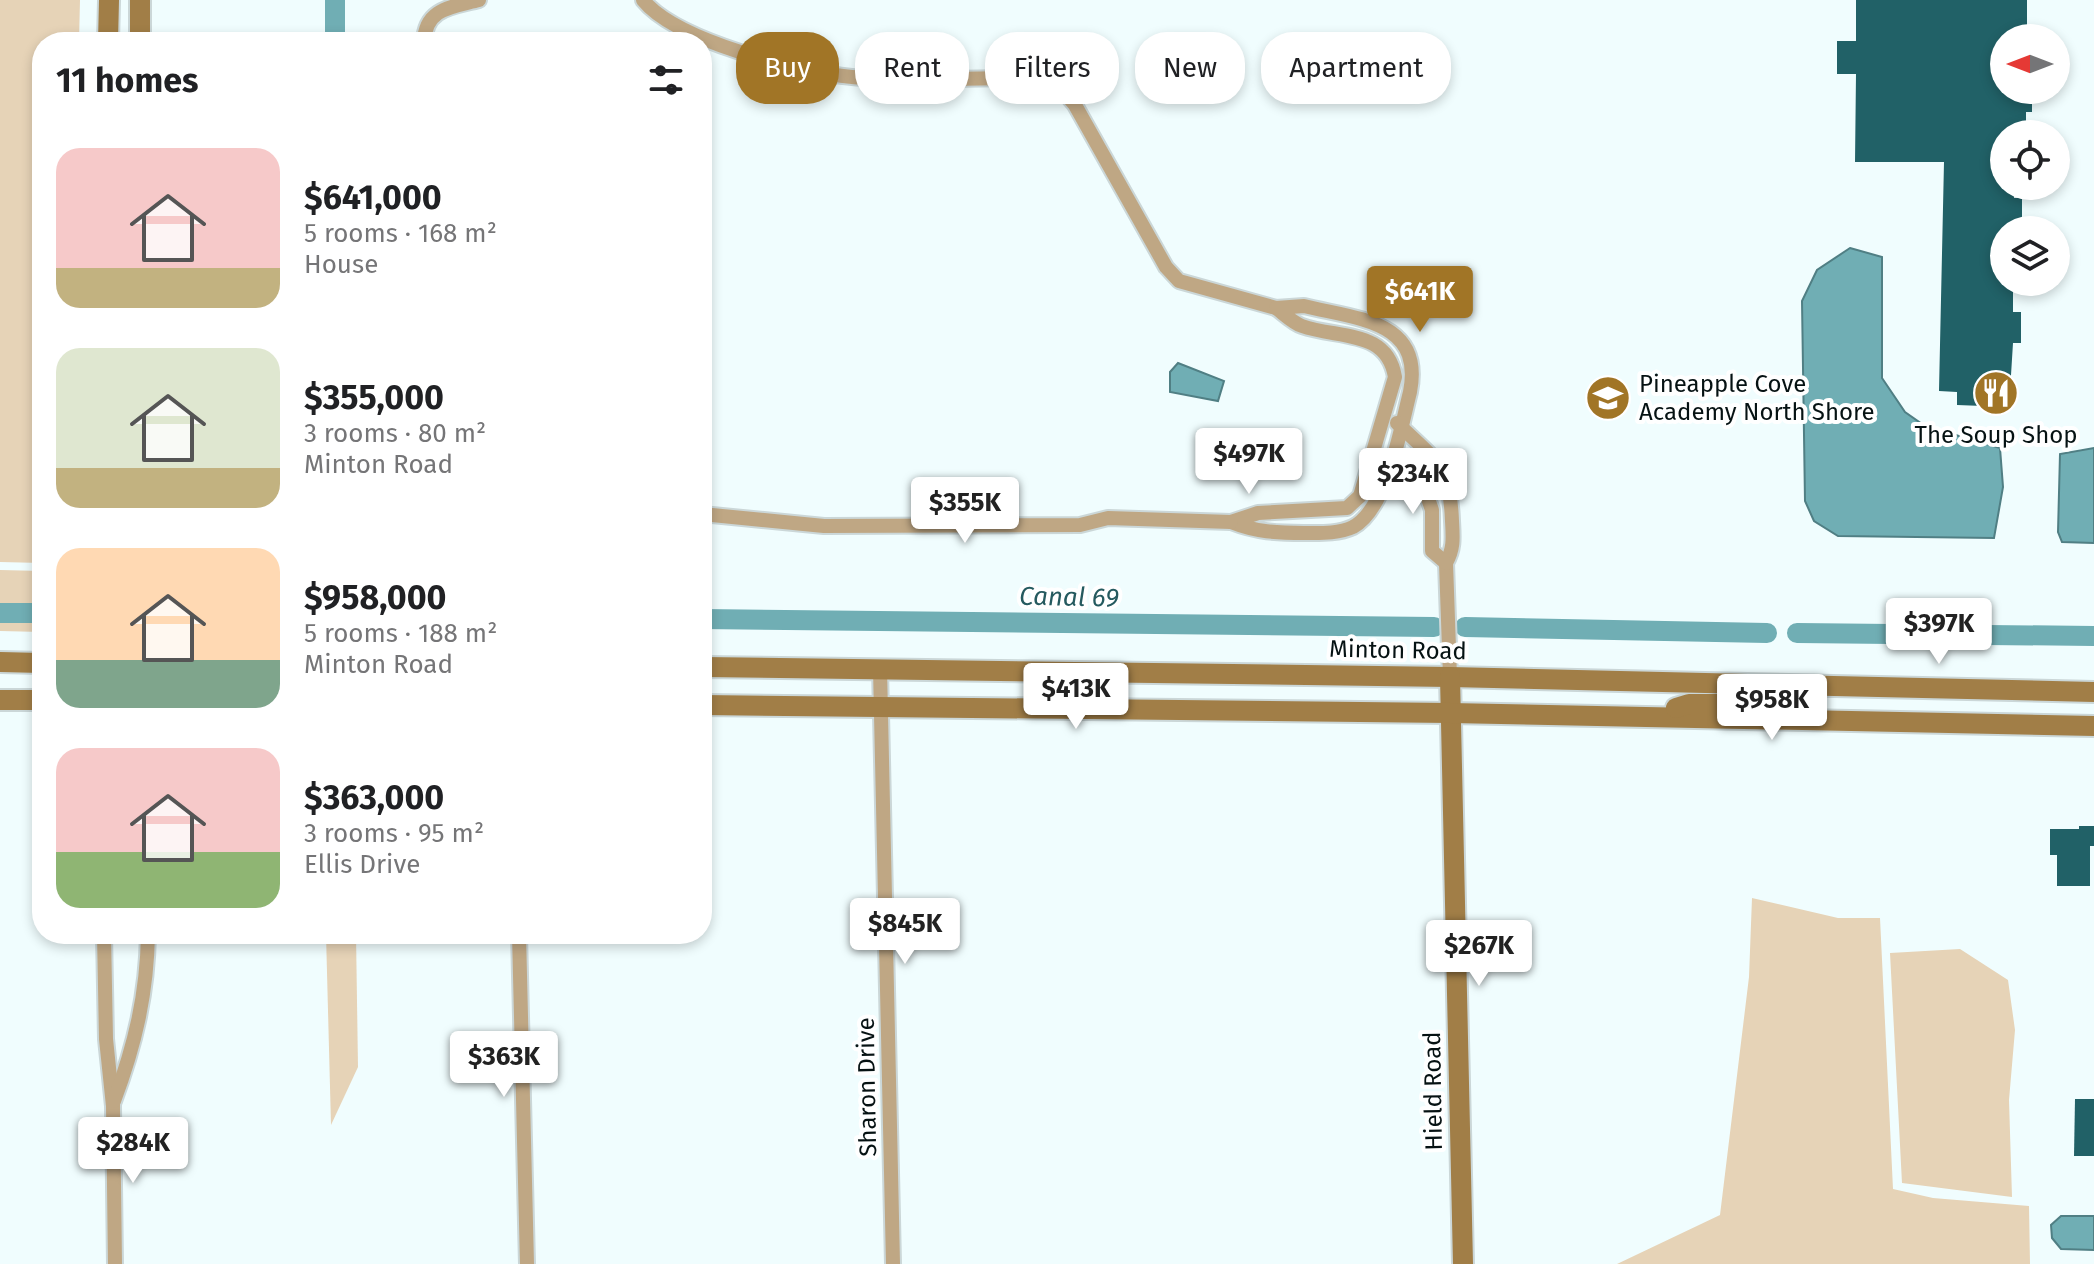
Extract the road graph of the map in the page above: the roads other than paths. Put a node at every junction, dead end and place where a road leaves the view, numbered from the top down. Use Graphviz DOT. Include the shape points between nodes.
graph roads {
  1 [pos="109,0"];
  2 [pos="140,0"];
  3 [pos="479,0"];
  4 [pos="643,0"];
  5 [pos="108,32"];
  6 [pos="140,32"];
  7 [pos="424,32"];
  8 [pos="686,32"];
  9 [pos="712,41"];
  10 [pos="1276,308"];
  11 [pos="1327,312"];
  12 [pos="1322,331"];
  13 [pos="1386,411"];
  14 [pos="1401,427"];
  15 [pos="1372,461"];
  16 [pos="1388,468"];
  17 [pos="1278,512"];
  18 [pos="712,515"];
  19 [pos="1231,522"];
  20 [pos="1278,533"];
  21 [pos="1446,563"];
  22 [pos="0,662"];
  23 [pos="32,663"];
  24 [pos="712,667"];
  25 [pos="880,668"];
  26 [pos="1450,677"];
  27 [pos="1782,684"];
  28 [pos="2094,692"];
  29 [pos="0,700"];
  30 [pos="32,700"];
  31 [pos="712,705"];
  32 [pos="880,706"];
  33 [pos="1450,713"];
  34 [pos="1648,717"];
  35 [pos="2094,726"];
  36 [pos="104,944"];
  37 [pos="148,944"];
  38 [pos="519,944"];
  39 [pos="113,1106"];
  40 [pos="115,1264"];
  41 [pos="527,1264"];
  42 [pos="893,1264"];
  43 [pos="1463,1264"];
  1 -- 5 [label="main road"];
  2 -- 6 [label="main road"];
  3 -- 7 [label="street" via="435,12"];
  4 -- 8 [label="street" via="656,15"];
  9 -- 10 [label="street" via="852,77 1030,78 1057,84 1075,105 1166,267 1179,281"];
  10 -- 11 [label="street" via="1304,306"];
  10 -- 12 [label="street" via="1300,326"];
  11 -- 12 [label="street"];
  11 -- 14 [label="street" via="1384,326 1401,339 1411,355 1413,374"];
  12 -- 13 [label="street" via="1364,340 1392,359 1395,377"];
  13 -- 14 [label="street"];
  13 -- 15 [label="street"];
  14 -- 16 [label="street"];
  14 -- 21 [label="street" via="1440,464 1450,486 1453,550"];
  15 -- 16 [label="street"];
  15 -- 17 [label="street" via="1360,496 1347,508"];
  16 -- 20 [label="street" via="1369,514 1353,527 1331,533"];
  16 -- 21 [label="street" via="1423,484 1432,551"];
  17 -- 19 [label="street"];
  17 -- 20 [label="street"];
  18 -- 19 [label="street" via="824,526 1080,525 1108,518"];
  19 -- 20 [label="street"];
  21 -- 26 [label="street"];
  22 -- 23 [label="main road"];
  24 -- 25 [label="main road, Minton Road"];
  25 -- 26 [label="main road, Minton Road"];
  25 -- 32 [label="street, Sharon Drive"];
  26 -- 27 [label="main road, Minton Road"];
  26 -- 33 [label="main road, Hield Road"];
  27 -- 28 [label="main road, Minton Road"];
  27 -- 34 [label="main road" via="1743,704 1689,704"];
  29 -- 30 [label="main road"];
  31 -- 32 [label="main road"];
  32 -- 33 [label="main road"];
  32 -- 42 [label="street, Sharon Drive"];
  33 -- 34 [label="main road"];
  33 -- 43 [label="main road, Hield Road"];
  34 -- 35 [label="main road"];
  36 -- 39 [label="street"];
  37 -- 39 [label="street" via="138,1030"];
  38 -- 41 [label="street"];
  39 -- 40 [label="street"];
}
